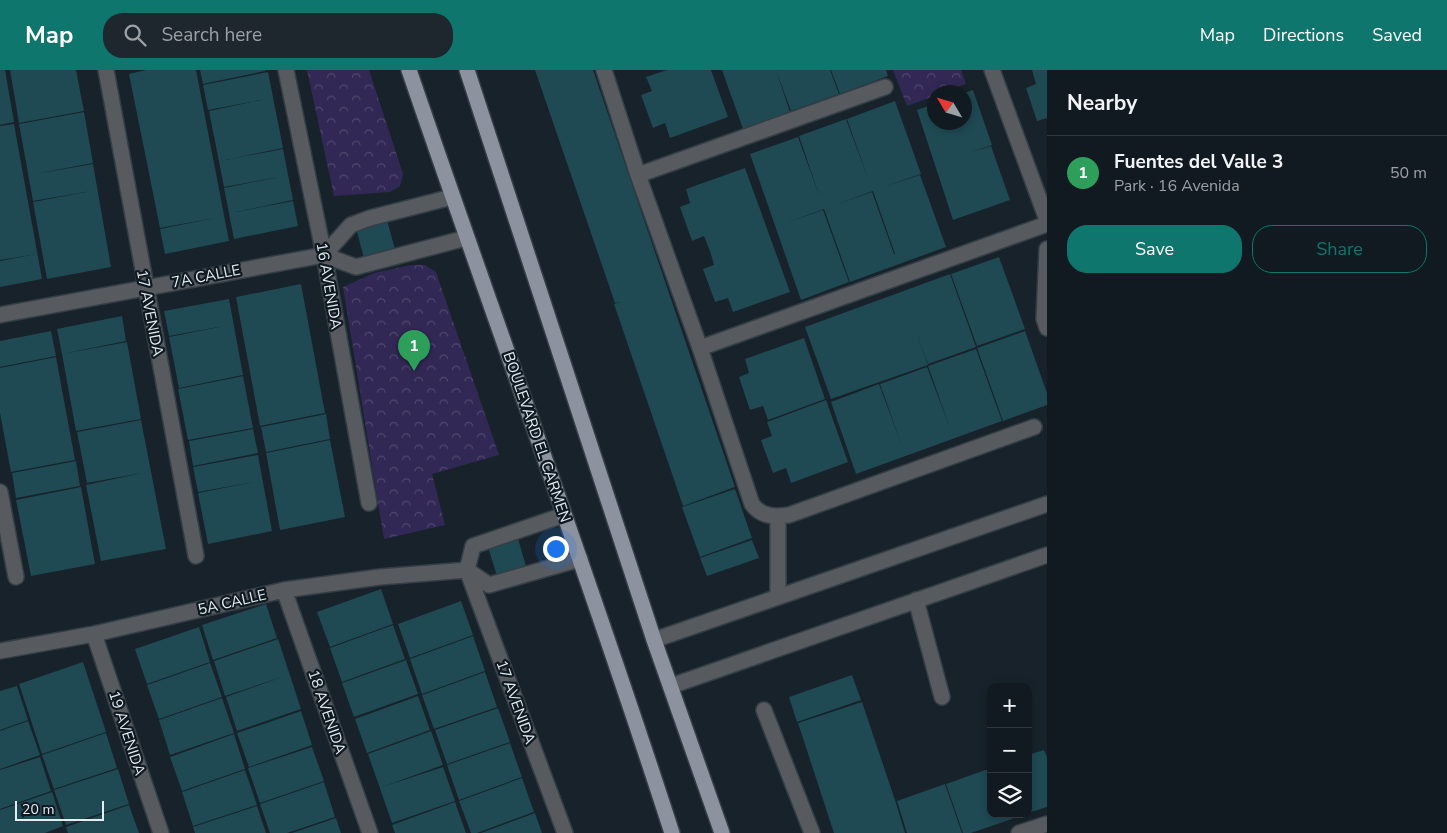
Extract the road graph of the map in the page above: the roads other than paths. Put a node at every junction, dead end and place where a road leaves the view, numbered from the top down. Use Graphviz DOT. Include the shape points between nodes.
graph roads {
  1 [pos="106,70"];
  2 [pos="286,70"];
  3 [pos="409,70"];
  4 [pos="467,70"];
  5 [pos="604,70"];
  6 [pos="992,70"];
  7 [pos="885,87"];
  8 [pos="638,175"];
  9 [pos="452,197"];
  10 [pos="1047,222"];
  11 [pos="466,238"];
  12 [pos="1047,250"];
  13 [pos="324,254"];
  14 [pos="145,288"];
  15 [pos="0,315"];
  16 [pos="1047,328"];
  17 [pos="700,348"];
  18 [pos="1034,427"];
  19 [pos="0,492"];
  20 [pos="369,503"];
  21 [pos="1047,504"];
  22 [pos="564,516"];
  23 [pos="778,516"];
  24 [pos="1047,555"];
  25 [pos="196,556"];
  26 [pos="580,559"];
  27 [pos="467,570"];
  28 [pos="16,576"];
  29 [pos="284,590"];
  30 [pos="778,597"];
  31 [pos="916,600"];
  32 [pos="94,634"];
  33 [pos="654,640"];
  34 [pos="0,651"];
  35 [pos="671,686"];
  36 [pos="942,697"];
  37 [pos="764,710"];
  38 [pos="1047,824"];
  39 [pos="161,833"];
  40 [pos="370,833"];
  41 [pos="565,833"];
  42 [pos="672,833"];
  43 [pos="722,833"];
  44 [pos="812,833"];
  45 [pos="1019,833"];
  1 -- 14 [label="street, 17 AVENIDA"];
  2 -- 13 [label="street, 16 AVENIDA"];
  3 -- 9 [label="main road, BOULEVARD EL CARMEN"];
  4 -- 33 [label="main road"];
  5 -- 8 [label="street"];
  6 -- 10 [label="street"];
  7 -- 8 [label="street"];
  8 -- 17 [label="street"];
  9 -- 11 [label="main road, BOULEVARD EL CARMEN"];
  9 -- 13 [label="street" via="351,225"];
  10 -- 17 [label="street"];
  11 -- 13 [label="street" via="356,267"];
  11 -- 22 [label="main road, BOULEVARD EL CARMEN"];
  12 -- 16 [label="street" via="1044,319"];
  13 -- 14 [label="street, 7A CALLE"];
  13 -- 20 [label="street, 16 AVENIDA"];
  14 -- 15 [label="street, 7A CALLE"];
  14 -- 25 [label="street, 17 AVENIDA"];
  17 -- 23 [label="street" via="752,504 758,511"];
  18 -- 23 [label="street"];
  19 -- 28 [label="street"];
  21 -- 30 [label="street"];
  22 -- 26 [label="main road, BOULEVARD EL CARMEN"];
  22 -- 27 [label="street" via="473,546"];
  23 -- 30 [label="street"];
  24 -- 31 [label="street"];
  26 -- 27 [label="street" via="489,585"];
  26 -- 42 [label="main road, BOULEVARD EL CARMEN"];
  27 -- 29 [label="street, 5A CALLE" via="380,576"];
  27 -- 41 [label="street, 17 AVENIDA"];
  29 -- 32 [label="street, 5A CALLE"];
  29 -- 40 [label="street, 18 AVENIDA"];
  30 -- 33 [label="street"];
  31 -- 35 [label="street"];
  31 -- 36 [label="street"];
  32 -- 34 [label="street, 5A CALLE"];
  32 -- 39 [label="street, 19 AVENIDA"];
  33 -- 35 [label="main road"];
  35 -- 43 [label="main road"];
  37 -- 44 [label="street"];
  38 -- 45 [label="street"];
}
